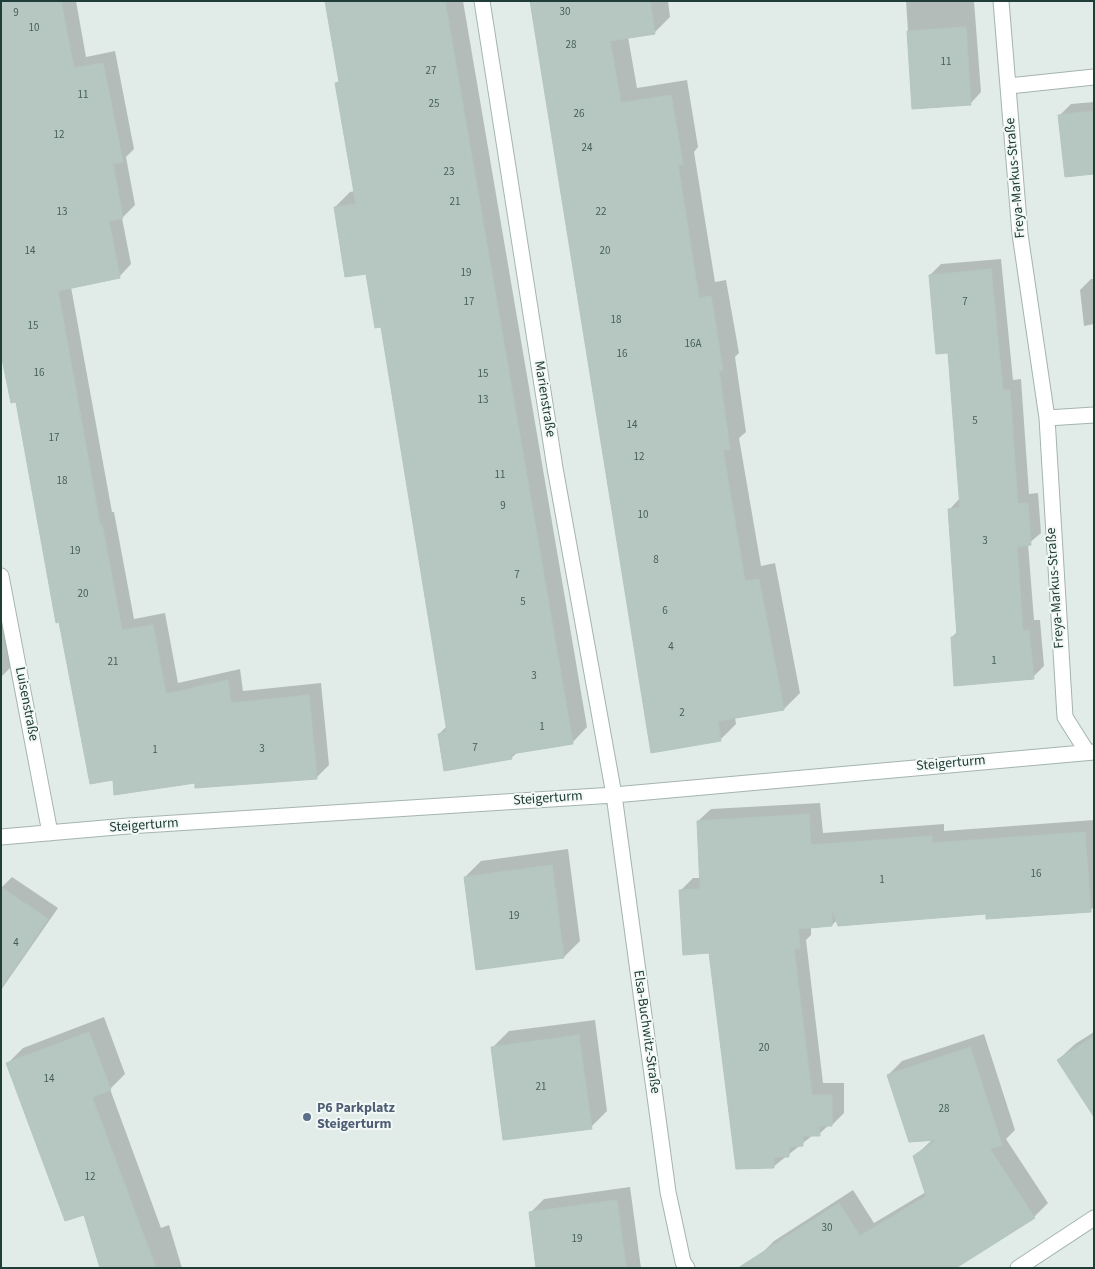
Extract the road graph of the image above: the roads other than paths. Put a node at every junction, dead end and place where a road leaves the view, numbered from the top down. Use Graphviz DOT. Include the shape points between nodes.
graph roads {
  1 [pos="482,1"];
  2 [pos="1001,1"];
  3 [pos="1094,78"];
  4 [pos="1009,86"];
  5 [pos="1094,415"];
  6 [pos="1047,418"];
  7 [pos="1,576"];
  8 [pos="1090,752"];
  9 [pos="614,795"];
  10 [pos="50,833"];
  11 [pos="1,837"];
  12 [pos="1094,1218"];
  13 [pos="687,1268"];
  14 [pos="1018,1268"];
  1 -- 9 [label="street, Marienstraße" via="554,468"];
  2 -- 4 [label="street, Freya-Markus-Straße"];
  3 -- 4 [label="street"];
  4 -- 6 [label="street, Freya-Markus-Straße" via="1020,234"];
  5 -- 6 [label="street"];
  6 -- 8 [label="street, Freya-Markus-Straße" via="1065,717"];
  7 -- 10 [label="street, Luisenstraße"];
  8 -- 9 [label="street, Steigerturm"];
  9 -- 10 [label="street, Steigerturm"];
  9 -- 13 [label="street, Elsa-Buchwitz-Straße" via="668,1192"];
  10 -- 11 [label="street, Steigerturm"];
  12 -- 14 [label="street"];
}
